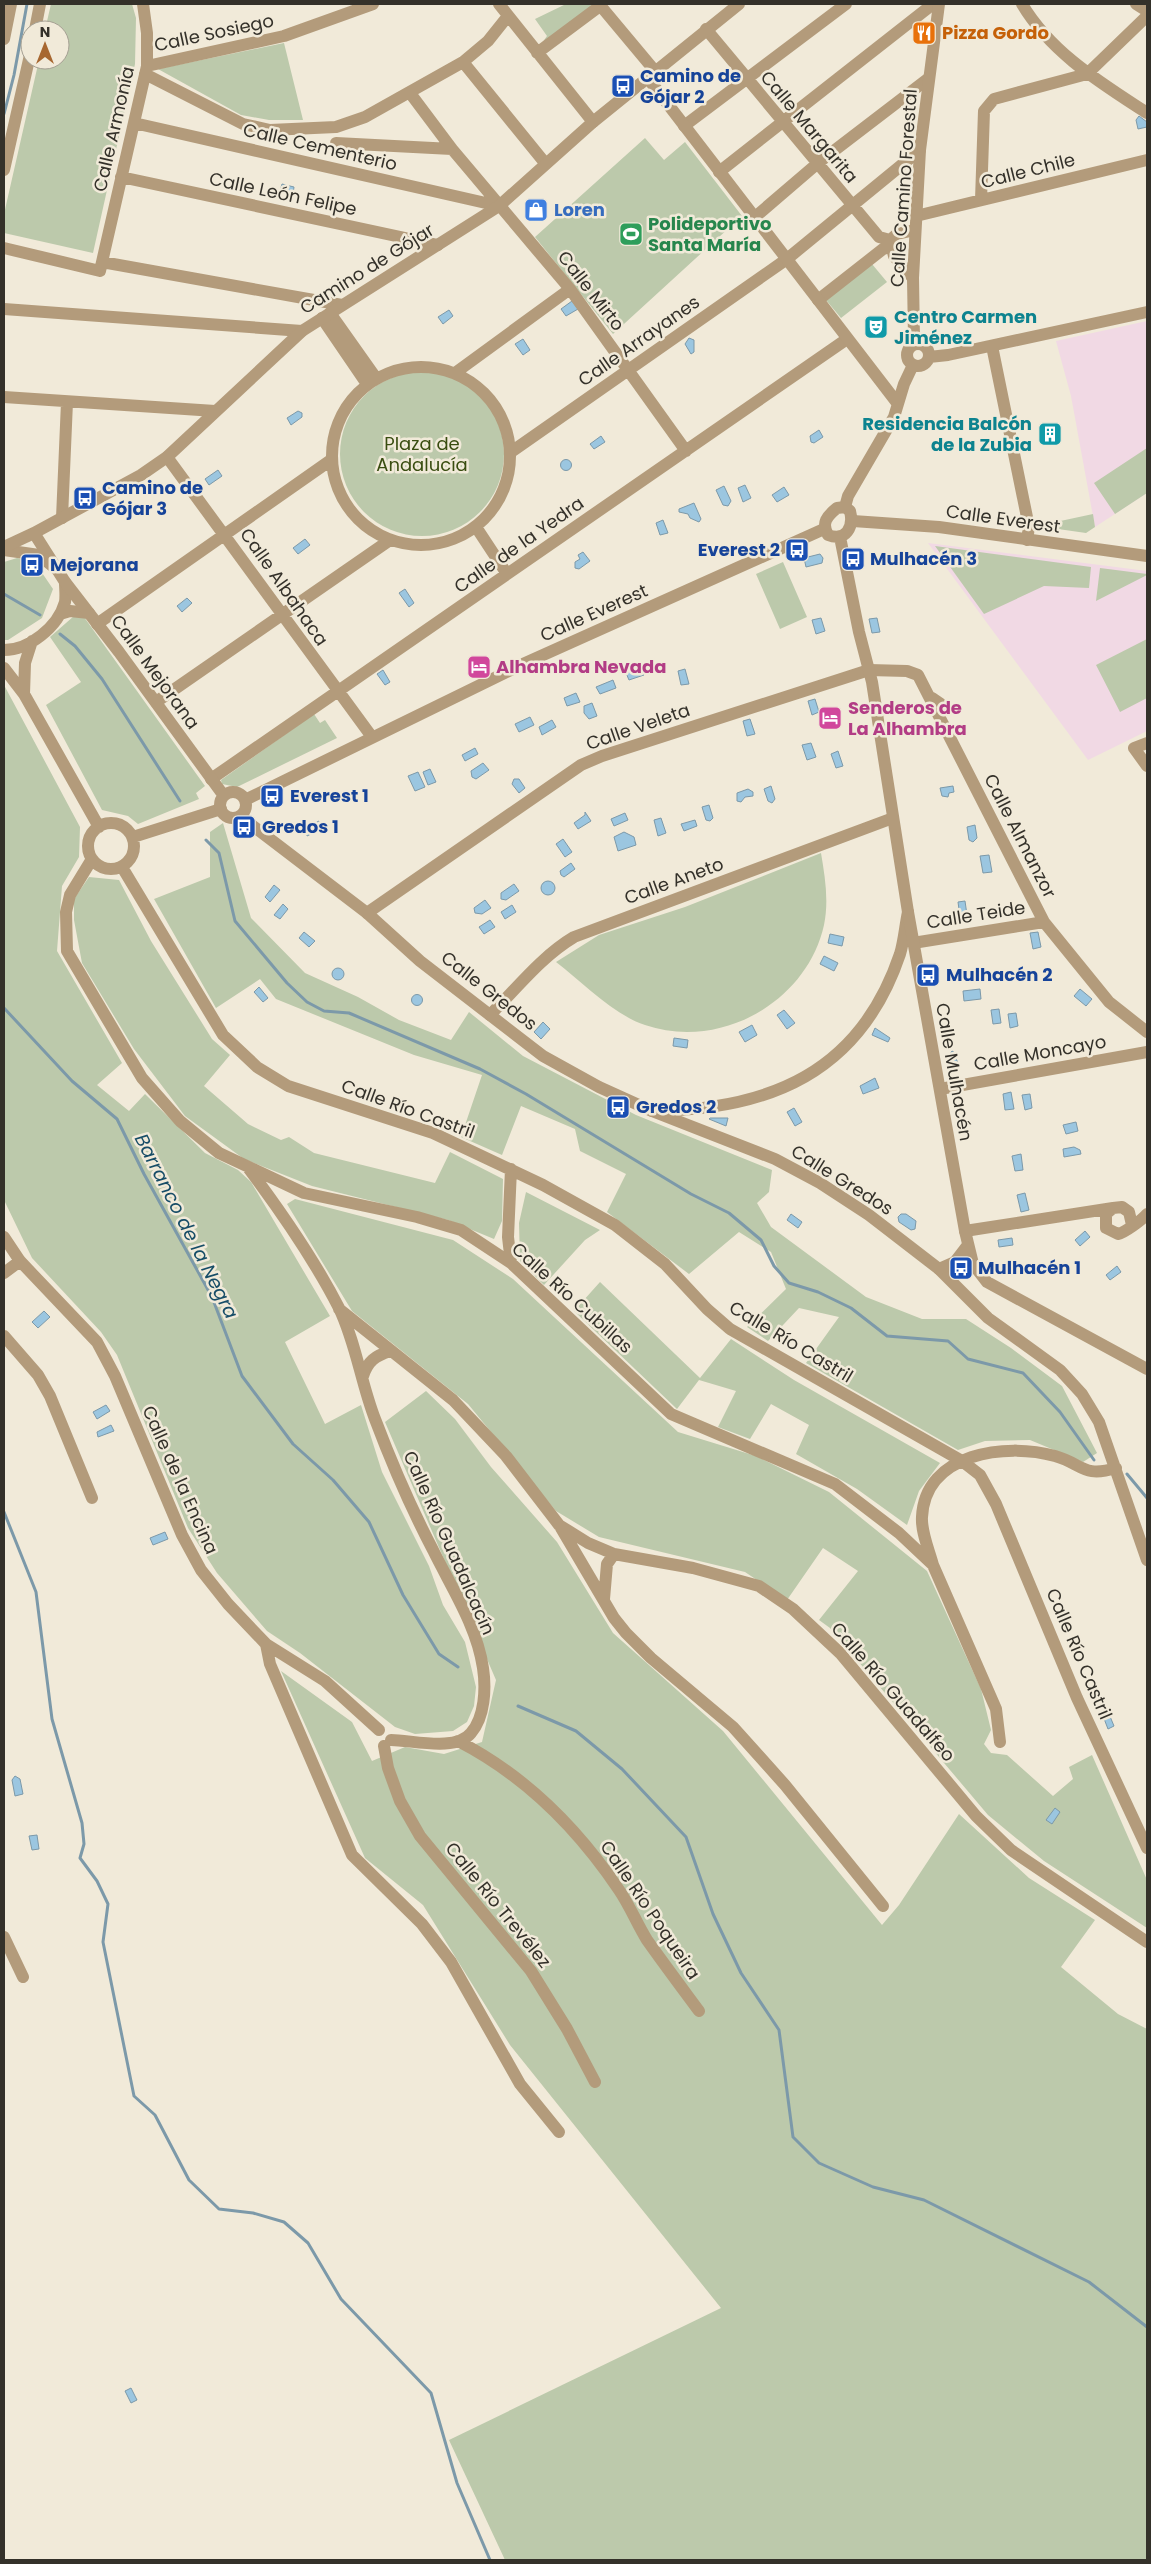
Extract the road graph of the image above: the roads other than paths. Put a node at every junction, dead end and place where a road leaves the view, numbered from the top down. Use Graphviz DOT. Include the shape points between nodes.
graph roads {
  1 [pos="11,4"];
  2 [pos="40,4"];
  3 [pos="143,4"];
  4 [pos="373,4"];
  5 [pos="499,4"];
  6 [pos="739,4"];
  7 [pos="846,4"];
  8 [pos="933,4"];
  9 [pos="939,4"];
  10 [pos="1022,4"];
  11 [pos="1136,4"];
  12 [pos="599,5"];
  13 [pos="1147,11"];
  14 [pos="508,16"];
  15 [pos="1147,16"];
  16 [pos="37,20"];
  17 [pos="706,29"];
  18 [pos="4,39"];
  19 [pos="537,53"];
  20 [pos="463,62"];
  21 [pos="27,70"];
  22 [pos="146,70"];
  23 [pos="651,74"];
  24 [pos="1087,74"];
  25 [pos="746,78"];
  26 [pos="929,78"];
  27 [pos="410,93"];
  28 [pos="1147,113"];
  29 [pos="783,121"];
  30 [pos="593,122"];
  31 [pos="134,123"];
  32 [pos="684,126"];
  33 [pos="336,143"];
  34 [pos="452,149"];
  35 [pos="920,150"];
  36 [pos="1147,160"];
  37 [pos="545,163"];
  38 [pos="818,163"];
  39 [pos="4,170"];
  40 [pos="719,172"];
  41 [pos="121,177"];
  42 [pos="981,200"];
  43 [pos="852,205"];
  44 [pos="499,206"];
  45 [pos="916,216"];
  46 [pos="755,217"];
  47 [pos="916,230"];
  48 [pos="890,244"];
  49 [pos="438,245"];
  50 [pos="4,248"];
  51 [pos="787,259"];
  52 [pos="914,260"];
  53 [pos="102,262"];
  54 [pos="900,263"];
  55 [pos="913,278"];
  56 [pos="570,289"];
  57 [pos="818,300"];
  58 [pos="342,305"];
  59 [pos="4,309"];
  60 [pos="1147,312"];
  61 [pos="326,315"];
  62 [pos="302,331"];
  63 [pos="847,339"];
  64 [pos="916,344"];
  65 [pos="992,346"];
  66 [pos="929,357"];
  67 [pos="913,365"];
  68 [pos="629,370"];
  69 [pos="455,373"];
  70 [pos="372,381"];
  71 [pos="4,398"];
  72 [pos="67,402"];
  73 [pos="898,404"];
  74 [pos="215,411"];
  75 [pos="686,451"];
  76 [pos="510,452"];
  77 [pos="167,457"];
  78 [pos="331,460"];
  79 [pos="845,507"];
  80 [pos="62,518"];
  81 [pos="852,521"];
  82 [pos="476,527"];
  83 [pos="824,529"];
  84 [pos="34,533"];
  85 [pos="226,535"];
  86 [pos="840,537"];
  87 [pos="390,540"];
  88 [pos="1027,540"];
  89 [pos="4,549"];
  90 [pos="1147,556"];
  91 [pos="57,570"];
  92 [pos="507,574"];
  93 [pos="65,582"];
  94 [pos="60,614"];
  95 [pos="282,615"];
  96 [pos="93,618"];
  97 [pos="32,641"];
  98 [pos="4,650"];
  99 [pos="4,668"];
  100 [pos="869,670"];
  101 [pos="337,692"];
  102 [pos="24,694"];
  103 [pos="930,696"];
  104 [pos="156,702"];
  105 [pos="948,709"];
  106 [pos="372,737"];
  107 [pos="1147,743"];
  108 [pos="1147,766"];
  109 [pos="211,779"];
  110 [pos="246,800"];
  111 [pos="222,803"];
  112 [pos="240,816"];
  113 [pos="893,818"];
  114 [pos="99,827"];
  115 [pos="132,837"];
  116 [pos="92,859"];
  117 [pos="122,867"];
  118 [pos="908,912"];
  119 [pos="367,913"];
  120 [pos="1044,922"];
  121 [pos="913,943"];
  122 [pos="490,1014"];
  123 [pos="1147,1032"];
  124 [pos="1147,1052"];
  125 [pos="940,1089"];
  126 [pos="652,1111"];
  127 [pos="247,1167"];
  128 [pos="511,1169"];
  129 [pos="534,1181"];
  130 [pos="511,1202"];
  131 [pos="1112,1208"];
  132 [pos="1147,1214"];
  133 [pos="1132,1225"];
  134 [pos="965,1231"];
  135 [pos="4,1237"];
  136 [pos="508,1237"];
  137 [pos="968,1245"];
  138 [pos="488,1248"];
  139 [pos="20,1261"];
  140 [pos="511,1263"];
  141 [pos="939,1269"];
  142 [pos="4,1273"];
  143 [pos="339,1309"];
  144 [pos="4,1336"];
  145 [pos="390,1351"];
  146 [pos="1147,1369"];
  147 [pos="363,1376"];
  148 [pos="962,1461"];
  149 [pos="1116,1468"];
  150 [pos="92,1498"];
  151 [pos="559,1524"];
  152 [pos="922,1524"];
  153 [pos="899,1533"];
  154 [pos="614,1554"];
  155 [pos="1147,1560"];
  156 [pos="933,1565"];
  157 [pos="604,1599"];
  158 [pos="266,1644"];
  159 [pos="379,1730"];
  160 [pos="470,1734"];
  161 [pos="458,1741"];
  162 [pos="1000,1742"];
  163 [pos="387,1743"];
  164 [pos="480,1752"];
  165 [pos="1147,1848"];
  166 [pos="883,1906"];
  167 [pos="4,1937"];
  168 [pos="1147,1942"];
  169 [pos="23,1977"];
  170 [pos="699,2011"];
  171 [pos="595,2082"];
  172 [pos="559,2132"];
  1 -- 18 [label="street"];
  2 -- 16 [label="street"];
  3 -- 22 [label="street, Calle Armonía" via="147,33"];
  4 -- 22 [label="street, Calle Sosiego" via="284,36"];
  5 -- 14 [label="street"];
  6 -- 17 [label="street, Camino de Gójar"];
  7 -- 25 [label="street"];
  8 -- 29 [label="street"];
  9 -- 26 [label="street, Calle Camino Forestal"];
  10 -- 24 [label="street" via="1034,24"];
  11 -- 13 [label="street"];
  12 -- 19 [label="street"];
  12 -- 23 [label="street"];
  14 -- 19 [label="street"];
  14 -- 20 [label="street" via="488,41"];
  15 -- 24 [label="street"];
  17 -- 23 [label="street, Camino de Gójar"];
  17 -- 25 [label="street, Calle Margarita"];
  19 -- 30 [label="street"];
  20 -- 27 [label="street"];
  20 -- 37 [label="street"];
  21 -- 39 [label="street"];
  22 -- 27 [label="street" via="235,120 270,130 336,127"];
  22 -- 31 [label="street, Calle Armonía"];
  23 -- 30 [label="street, Camino de Gójar"];
  23 -- 32 [label="street"];
  24 -- 28 [label="street"];
  24 -- 42 [label="street" via="994,99 984,111"];
  25 -- 29 [label="street, Calle Margarita"];
  25 -- 32 [label="street"];
  26 -- 35 [label="street, Calle Camino Forestal"];
  26 -- 38 [label="street"];
  27 -- 34 [label="street, Calle Mirto"];
  29 -- 38 [label="street, Calle Margarita"];
  29 -- 40 [label="street"];
  30 -- 37 [label="street, Camino de Gójar"];
  31 -- 41 [label="street, Calle Armonía"];
  31 -- 44 [label="street, Calle Cementerio"];
  32 -- 40 [label="street"];
  33 -- 34 [label="street"];
  34 -- 44 [label="street, Calle Mirto"];
  35 -- 43 [label="street, Calle Arrayanes"];
  35 -- 45 [label="street, Calle Camino Forestal"];
  36 -- 42 [label="street, Calle Chile"];
  37 -- 44 [label="street, Camino de Gójar"];
  38 -- 43 [label="street, Calle Margarita"];
  38 -- 46 [label="street"];
  40 -- 46 [label="street"];
  41 -- 49 [label="street, Calle León Felipe"];
  41 -- 53 [label="street, Calle Armonía"];
  42 -- 45 [label="street, Calle Chile"];
  43 -- 48 [label="street, Calle Margarita" via="879,237"];
  43 -- 51 [label="street, Calle Arrayanes"];
  44 -- 49 [label="street, Camino de Gójar"];
  44 -- 56 [label="street, Calle Mirto"];
  45 -- 47 [label="street, Calle Camino Forestal"];
  46 -- 51 [label="street"];
  47 -- 48 [label="street" via="897,234"];
  47 -- 52 [label="street, Calle Camino Forestal"];
  48 -- 54 [label="street, Calle Margarita"];
  48 -- 57 [label="street"];
  49 -- 58 [label="street, Camino de Gójar"];
  50 -- 53 [label="street" via="100,270"];
  51 -- 57 [label="street"];
  51 -- 68 [label="street, Calle Arrayanes"];
  52 -- 54 [label="street"];
  52 -- 55 [label="street, Calle Camino Forestal"];
  53 -- 58 [label="street"];
  54 -- 55 [label="street, Calle Margarita"];
  55 -- 64 [label="street, Calle Camino Forestal"];
  56 -- 68 [label="street, Calle Mirto"];
  56 -- 69 [label="street"];
  57 -- 63 [label="street"];
  58 -- 61 [label="street, Camino de Gójar"];
  59 -- 62 [label="street"];
  60 -- 65 [label="street"];
  61 -- 62 [label="street, Camino de Gójar"];
  61 -- 70 [label="street"];
  62 -- 74 [label="street, Camino de Gójar"];
  63 -- 73 [label="street"];
  63 -- 75 [label="street, Calle de la Yedra"];
  64 -- 66 [label="street" via="926,347"];
  64 -- 67 [label="street" via="907,353"];
  65 -- 66 [label="street"];
  65 -- 88 [label="street" via="1028,527"];
  66 -- 67 [label="street" via="923,365"];
  67 -- 73 [label="street"];
  68 -- 75 [label="street, Calle Mirto"];
  68 -- 76 [label="street, Calle Arrayanes"];
  69 -- 70 [label="street" via="419,366 401,369"];
  69 -- 76 [label="street" via="490,399 502,417"];
  70 -- 78 [label="street" via="345,408 332,442"];
  71 -- 72 [label="street"];
  72 -- 74 [label="street"];
  72 -- 80 [label="street"];
  73 -- 79 [label="street"];
  74 -- 77 [label="street, Camino de Gójar"];
  75 -- 92 [label="street, Calle de la Yedra"];
  76 -- 82 [label="street" via="508,480 495,506"];
  77 -- 80 [label="street, Camino de Gójar" via="141,475"];
  77 -- 85 [label="street, Calle Albahaca"];
  78 -- 85 [label="street"];
  78 -- 87 [label="street" via="341,497 353,515 370,530"];
  79 -- 81 [label="street" via="850,511"];
  79 -- 83 [label="street" via="829,514"];
  80 -- 84 [label="street, Camino de Gójar"];
  81 -- 86 [label="street" via="847,533"];
  81 -- 88 [label="street, Calle Everest" via="939,527"];
  82 -- 87 [label="street" via="443,543 408,545"];
  82 -- 92 [label="street"];
  83 -- 86 [label="street" via="828,535"];
  83 -- 106 [label="street, Calle Everest" via="523,664"];
  84 -- 89 [label="street, Camino de Gójar"];
  84 -- 91 [label="street, Calle Mejorana"];
  85 -- 95 [label="street, Calle Albahaca"];
  85 -- 96 [label="street"];
  86 -- 100 [label="street, Calle Mulhacén"];
  87 -- 95 [label="street"];
  88 -- 90 [label="street, Calle Everest"];
  89 -- 91 [label="street, Calle Mejorana" via="39,555"];
  91 -- 93 [label="street, Calle Mejorana"];
  92 -- 101 [label="street, Calle de la Yedra"];
  93 -- 94 [label="street" via="66,600"];
  93 -- 96 [label="street, Calle Mejorana"];
  94 -- 96 [label="street" via="70,611"];
  94 -- 97 [label="street" via="45,632"];
  95 -- 101 [label="street, Calle Albahaca"];
  95 -- 104 [label="street"];
  96 -- 104 [label="street, Calle Mejorana"];
  97 -- 98 [label="street" via="16,650"];
  97 -- 102 [label="street" via="25,663"];
  99 -- 102 [label="street"];
  100 -- 103 [label="street, Calle Almanzor" via="907,671 918,675"];
  100 -- 113 [label="street, Calle Mulhacén"];
  100 -- 119 [label="street, Calle Veleta" via="581,764"];
  101 -- 106 [label="street, Calle Albahaca"];
  101 -- 109 [label="street, Calle de la Yedra"];
  102 -- 114 [label="street"];
  103 -- 105 [label="street"];
  103 -- 120 [label="street, Calle Almanzor"];
  104 -- 109 [label="street, Calle Mejorana"];
  106 -- 110 [label="street, Calle Everest"];
  107 -- 108 [label="street" via="1134,748"];
  109 -- 111 [label="street, Calle Mejorana"];
  110 -- 111 [label="street" via="235,792"];
  110 -- 112 [label="street"];
  111 -- 112 [label="street" via="231,818"];
  111 -- 115 [label="street"];
  112 -- 119 [label="street, Calle Gredos"];
  113 -- 118 [label="street, Calle Mulhacén"];
  113 -- 122 [label="street, Calle Aneto" via="574,937 542,962"];
  114 -- 115 [label="street" via="114,823 128,830"];
  114 -- 116 [label="street" via="90,838"];
  115 -- 117 [label="street" via="132,857"];
  116 -- 117 [label="street" via="109,870"];
  116 -- 127 [label="street, Calle Río Cubillas" via="70,895 66,912 67,951 142,1078 180,1121 219,1153"];
  117 -- 128 [label="street, Calle Río Castril" via="223,1035 257,1067 288,1086 433,1133"];
  118 -- 121 [label="street, Calle Mulhacén"];
  118 -- 126 [label="street" via="900,953 882,991 857,1032 829,1062 787,1087 757,1098 690,1111"];
  119 -- 122 [label="street, Calle Gredos" via="420,961"];
  120 -- 121 [label="street, Calle Teide"];
  120 -- 123 [label="street, Calle Almanzor" via="1109,1002"];
  121 -- 125 [label="street, Calle Mulhacén"];
  122 -- 126 [label="street, Calle Gredos" via="543,1056"];
  124 -- 125 [label="street, Calle Moncayo"];
  125 -- 134 [label="street, Calle Mulhacén"];
  126 -- 141 [label="street, Calle Gredos" via="775,1159 820,1183 869,1215"];
  127 -- 138 [label="street, Calle Río Cubillas" via="304,1193 417,1217 461,1230"];
  127 -- 143 [label="street, Calle Río Guadalcacín" via="283,1214"];
  128 -- 129 [label="street, Calle Río Castril"];
  128 -- 130 [label="street"];
  129 -- 130 [label="street" via="520,1189"];
  129 -- 148 [label="street, Calle Río Castril" via="616,1225 665,1264 730,1329"];
  130 -- 136 [label="street"];
  131 -- 133 [label="street" via="1126,1209 1132,1216"];
  131 -- 133 [label="street" via="1104,1219 1110,1231 1122,1234"];
  131 -- 134 [label="street"];
  132 -- 133 [label="street"];
  134 -- 137 [label="street, Calle Mulhacén"];
  135 -- 139 [label="street, Calle de la Encina"];
  136 -- 138 [label="street" via="500,1246"];
  136 -- 140 [label="street"];
  137 -- 141 [label="street" via="955,1262"];
  137 -- 146 [label="street, Calle Mulhacén" via="973,1264 987,1282"];
  138 -- 140 [label="street, Calle Río Cubillas"];
  139 -- 142 [label="street"];
  139 -- 158 [label="street, Calle de la Encina" via="97,1342 115,1376 182,1535 201,1570"];
  140 -- 153 [label="street, Calle Río Cubillas" via="671,1414 835,1484"];
  141 -- 149 [label="street, Calle Gredos" via="988,1318 1060,1370 1082,1394 1099,1422"];
  143 -- 145 [label="street, Calle Río Guadalfeo"];
  143 -- 147 [label="street, Calle Río Guadalcacín"];
  144 -- 150 [label="street" via="38,1375 50,1396"];
  145 -- 147 [label="street" via="368,1363"];
  145 -- 151 [label="street, Calle Río Guadalfeo" via="453,1400 506,1456"];
  147 -- 160 [label="street, Calle Río Guadalcacín" via="374,1418 423,1532 474,1633 483,1668 483,1704"];
  148 -- 149 [label="street" via="993,1451 1024,1451 1056,1456 1083,1470 1099,1473"];
  148 -- 152 [label="street" via="941,1474 926,1495"];
  148 -- 165 [label="street, Calle Río Castril" via="980,1475 996,1504 1077,1698"];
  149 -- 155 [label="street, Calle Gredos"];
  151 -- 154 [label="street, Calle Río Guadalfeo"];
  151 -- 157 [label="street"];
  152 -- 153 [label="street" via="915,1532"];
  152 -- 156 [label="street"];
  153 -- 156 [label="street, Calle Río Cubillas"];
  154 -- 157 [label="street" via="607,1564"];
  154 -- 168 [label="street, Calle Río Guadalfeo" via="693,1568 759,1586 793,1609 840,1653 976,1816 1011,1850"];
  156 -- 162 [label="street, Calle Río Cubillas" via="996,1709"];
  157 -- 166 [label="street" via="614,1618 651,1658 733,1727"];
  158 -- 159 [label="street, Calle de la Encina" via="325,1681"];
  158 -- 172 [label="street" via="270,1664 352,1855 422,1924 445,1955 520,2084"];
  159 -- 163 [label="street, Calle Río Trevélez" via="376,1741"];
  160 -- 161 [label="street"];
  160 -- 164 [label="street, Calle Río Poqueira"];
  161 -- 163 [label="street" via="433,1745"];
  161 -- 164 [label="street, Calle Río Poqueira"];
  163 -- 171 [label="street, Calle Río Trevélez" via="388,1768 400,1801 420,1836 531,1971"];
  164 -- 170 [label="street, Calle Río Poqueira" via="524,1783 592,1852 620,1892 646,1939"];
  167 -- 169 [label="street"];
}
